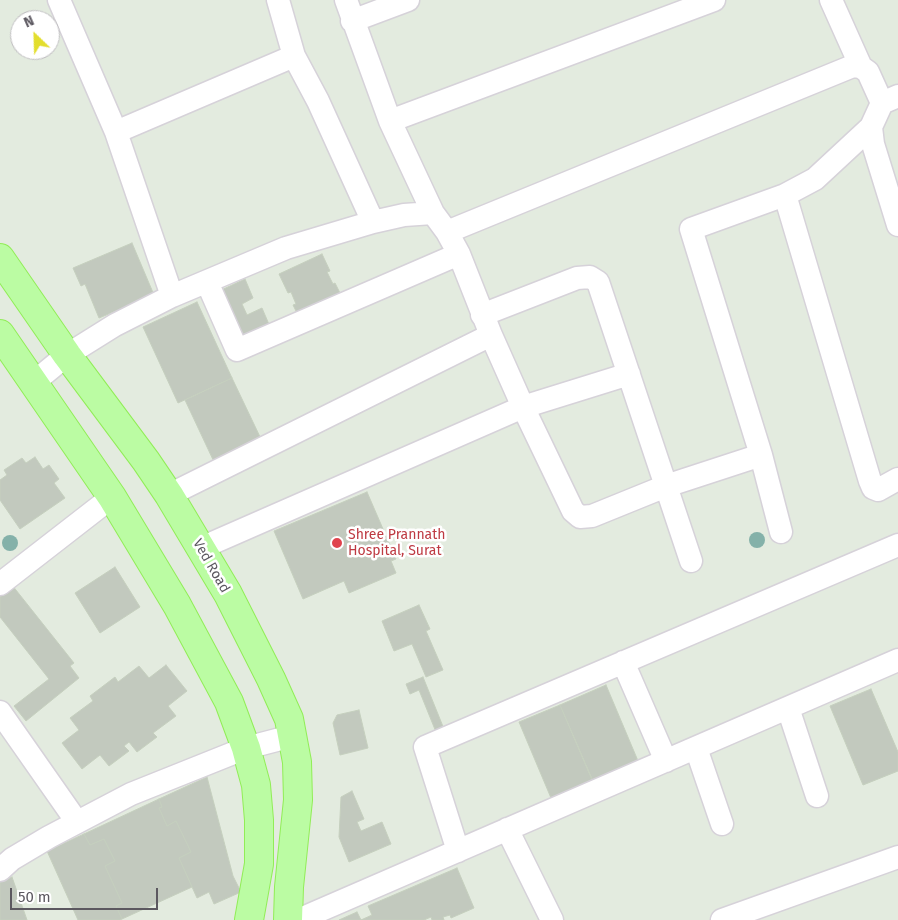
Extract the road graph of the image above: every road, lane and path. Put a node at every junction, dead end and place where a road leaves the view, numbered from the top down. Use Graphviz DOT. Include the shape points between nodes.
graph roads {
  1 [pos="59,0"];
  2 [pos="278,0"];
  3 [pos="408,0"];
  4 [pos="714,0"];
  5 [pos="831,0"];
  6 [pos="349,10"];
  7 [pos="294,56"];
  8 [pos="861,67"];
  9 [pos="890,99"];
  10 [pos="390,121"];
  11 [pos="871,127"];
  12 [pos="116,132"];
  13 [pos="785,195"];
  14 [pos="433,213"];
  15 [pos="372,222"];
  16 [pos="898,225"];
  17 [pos="447,232"];
  18 [pos="459,254"];
  19 [pos="0,258"];
  20 [pos="206,282"];
  21 [pos="172,296"];
  22 [pos="486,325"];
  23 [pos="0,334"];
  24 [pos="67,354"];
  25 [pos="629,374"];
  26 [pos="33,383"];
  27 [pos="522,407"];
  28 [pos="761,455"];
  29 [pos="898,479"];
  30 [pos="666,486"];
  31 [pos="169,495"];
  32 [pos="112,497"];
  33 [pos="781,532"];
  34 [pos="898,545"];
  35 [pos="202,548"];
  36 [pos="691,561"];
  37 [pos="0,584"];
  38 [pos="898,660"];
  39 [pos="623,662"];
  40 [pos="788,708"];
  41 [pos="0,712"];
  42 [pos="292,736"];
  43 [pos="246,748"];
  44 [pos="696,748"];
  45 [pos="666,761"];
  46 [pos="817,796"];
  47 [pos="77,822"];
  48 [pos="722,824"];
  49 [pos="508,829"];
  50 [pos="458,851"];
  51 [pos="898,857"];
  52 [pos="0,870"];
  53 [pos="249,920"];
  54 [pos="288,920"];
  55 [pos="298,920"];
  56 [pos="552,920"];
  57 [pos="722,920"];
  1 -- 12 [label="street"];
  2 -- 7 [label="street"];
  3 -- 6 [label="street"];
  4 -- 10 [label="street"];
  5 -- 8 [label="street"];
  6 -- 10 [label="street"];
  7 -- 12 [label="street"];
  7 -- 15 [label="street" via="318,101"];
  8 -- 9 [label="street"];
  8 -- 17 [label="street" via="853,66"];
  9 -- 11 [label="street"];
  10 -- 14 [label="street"];
  11 -- 13 [label="street" via="815,179"];
  11 -- 16 [label="street" via="873,144"];
  12 -- 21 [label="street"];
  13 -- 28 [label="street" via="692,229"];
  13 -- 29 [label="street" via="870,481 878,490"];
  14 -- 15 [label="street"];
  14 -- 17 [label="street"];
  15 -- 20 [label="street" via="286,248"];
  17 -- 18 [label="street"];
  18 -- 20 [label="street" via="237,350"];
  18 -- 22 [label="street"];
  19 -- 24 [label="main road, Ved Road"];
  20 -- 21 [label="street"];
  21 -- 24 [label="street"];
  22 -- 25 [label="street" via="577,278 590,277 601,288"];
  22 -- 27 [label="street"];
  22 -- 31 [label="street"];
  23 -- 26 [label="main road"];
  24 -- 26 [label="street"];
  24 -- 31 [label="main road, Ved Road"];
  25 -- 27 [label="street"];
  25 -- 30 [label="street"];
  26 -- 32 [label="main road"];
  27 -- 30 [label="street" via="573,511 580,517 592,516"];
  27 -- 35 [label="street"];
  28 -- 30 [label="street"];
  28 -- 33 [label="street"];
  30 -- 36 [label="street"];
  31 -- 35 [label="main road, Ved Road"];
  32 -- 37 [label="street"];
  32 -- 43 [label="main road" via="202,650 229,702"];
  34 -- 39 [label="street"];
  35 -- 42 [label="main road, Ved Road" via="271,679 289,719"];
  38 -- 40 [label="street"];
  39 -- 45 [label="street"];
  39 -- 50 [label="street" via="425,747"];
  40 -- 44 [label="street"];
  40 -- 46 [label="street"];
  41 -- 47 [label="street"];
  42 -- 43 [label="street"];
  42 -- 54 [label="main road, Ved Road" via="297,762 298,800"];
  43 -- 47 [label="street" via="131,794"];
  43 -- 53 [label="main road" via="256,785 260,820 259,864"];
  44 -- 45 [label="street"];
  44 -- 48 [label="street"];
  45 -- 49 [label="street"];
  47 -- 52 [label="street" via="12,859"];
  49 -- 50 [label="street"];
  49 -- 56 [label="street"];
  50 -- 55 [label="street"];
  51 -- 57 [label="street"];
}
